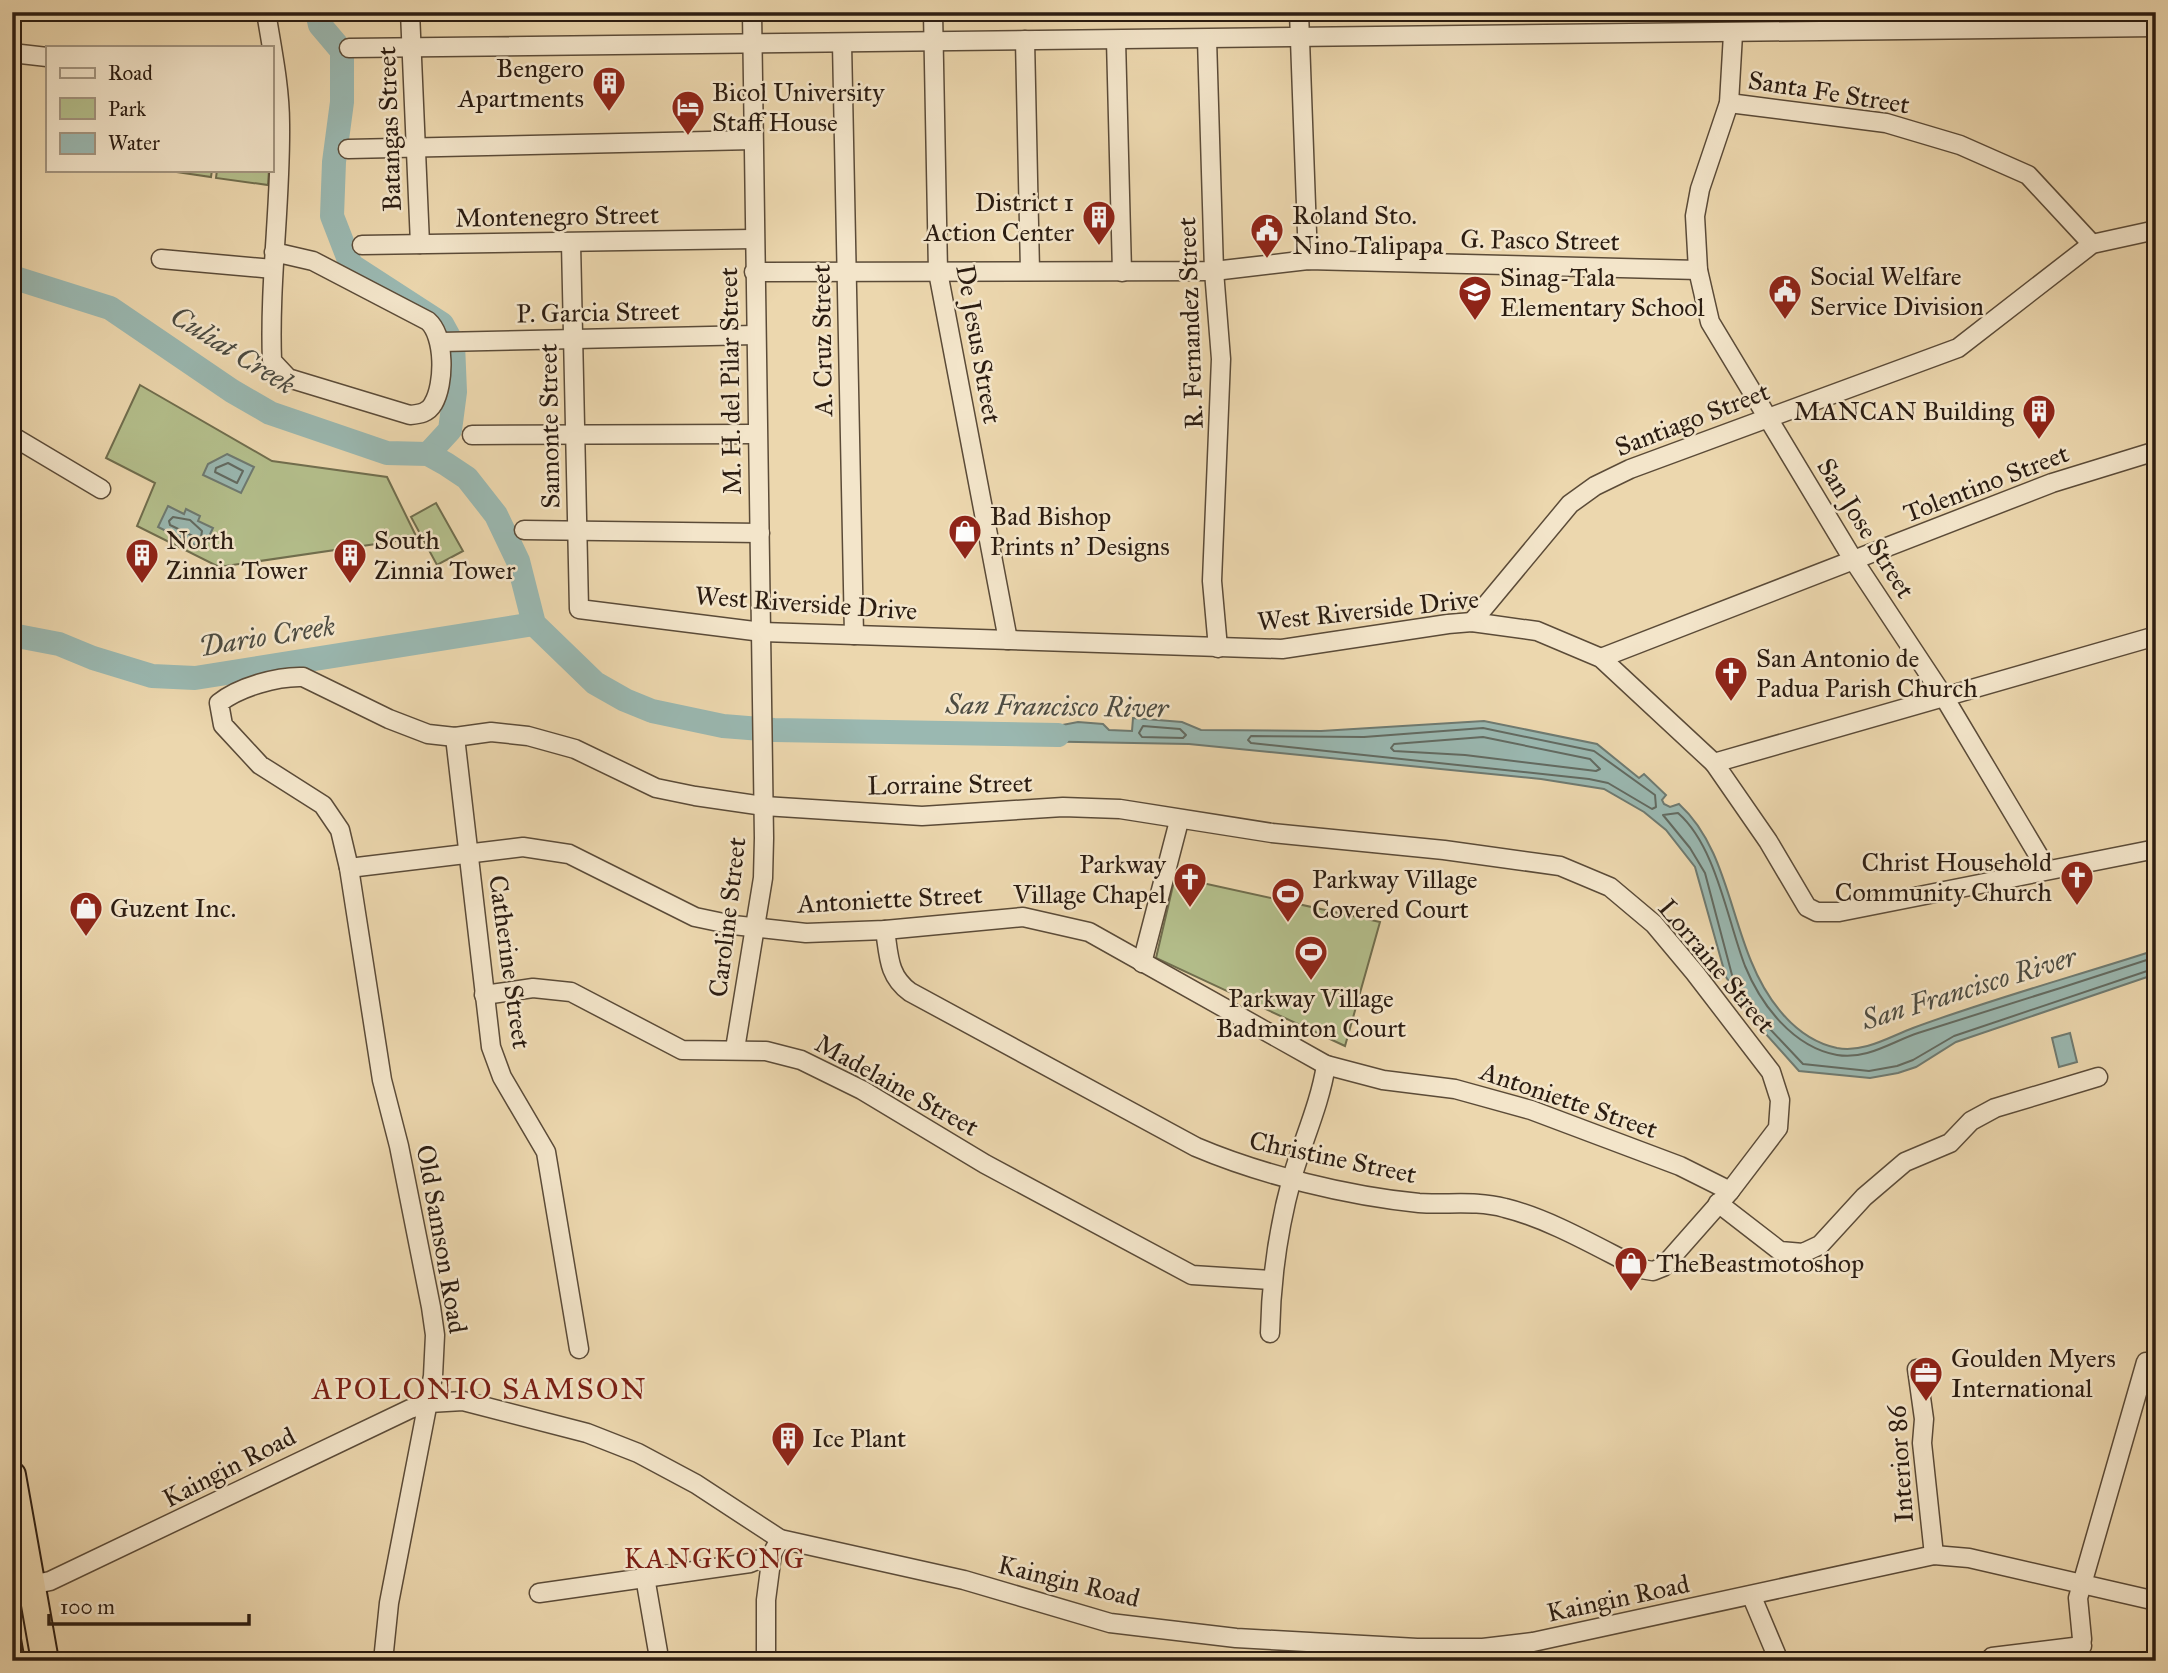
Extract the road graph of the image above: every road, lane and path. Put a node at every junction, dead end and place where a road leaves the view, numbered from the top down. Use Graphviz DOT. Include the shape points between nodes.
graph roads {
  1 [pos="266,12"];
  2 [pos="411,12"];
  3 [pos="751,12"];
  4 [pos="933,12"];
  5 [pos="1299,12"];
  6 [pos="2156,27"];
  7 [pos="1733,34"];
  8 [pos="1207,39"];
  9 [pos="1299,39"];
  10 [pos="1025,40"];
  11 [pos="1116,40"];
  12 [pos="934,41"];
  13 [pos="842,43"];
  14 [pos="270,46"];
  15 [pos="752,46"];
  16 [pos="412,47"];
  17 [pos="349,48"];
  18 [pos="12,53"];
  19 [pos="46,57"];
  20 [pos="274,77"];
  21 [pos="1729,103"];
  22 [pos="752,140"];
  23 [pos="416,145"];
  24 [pos="348,149"];
  25 [pos="2156,230"];
  26 [pos="753,239"];
  27 [pos="571,243"];
  28 [pos="420,244"];
  29 [pos="2092,244"];
  30 [pos="362,245"];
  31 [pos="161,259"];
  32 [pos="274,260"];
  33 [pos="1308,260"];
  34 [pos="1698,270"];
  35 [pos="1030,271"];
  36 [pos="1214,271"];
  37 [pos="754,272"];
  38 [pos="937,272"];
  39 [pos="1122,272"];
  40 [pos="846,273"];
  41 [pos="755,335"];
  42 [pos="573,339"];
  43 [pos="451,341"];
  44 [pos="1767,417"];
  45 [pos="757,434"];
  46 [pos="472,435"];
  47 [pos="575,435"];
  48 [pos="12,436"];
  49 [pos="2156,451"];
  50 [pos="101,489"];
  51 [pos="524,530"];
  52 [pos="577,531"];
  53 [pos="760,533"];
  54 [pos="1854,561"];
  55 [pos="579,609"];
  56 [pos="1472,621"];
  57 [pos="762,632"];
  58 [pos="854,635"];
  59 [pos="2156,636"];
  60 [pos="1008,640"];
  61 [pos="1218,648"];
  62 [pos="1601,658"];
  63 [pos="1944,697"];
  64 [pos="455,737"];
  65 [pos="764,748"];
  66 [pos="1714,763"];
  67 [pos="764,806"];
  68 [pos="1179,821"];
  69 [pos="2156,849"];
  70 [pos="469,855"];
  71 [pos="349,868"];
  72 [pos="2046,868"];
  73 [pos="755,927"];
  74 [pos="885,930"];
  75 [pos="1142,963"];
  76 [pos="484,995"];
  77 [pos="735,1049"];
  78 [pos="1326,1065"];
  79 [pos="2098,1077"];
  80 [pos="1292,1179"];
  81 [pos="1724,1197"];
  82 [pos="1271,1280"];
  83 [pos="1270,1333"];
  84 [pos="579,1349"];
  85 [pos="2146,1362"];
  86 [pos="1917,1369"];
  87 [pos="429,1403"];
  88 [pos="12,1475"];
  89 [pos="776,1546"];
  90 [pos="1934,1555"];
  91 [pos="645,1577"];
  92 [pos="2081,1584"];
  93 [pos="31,1585"];
  94 [pos="539,1593"];
  95 [pos="1752,1597"];
  96 [pos="2156,1601"];
  97 [pos="657,1652"];
  98 [pos="2080,1653"];
  99 [pos="1993,1657"];
  100 [pos="44,1661"];
  101 [pos="383,1661"];
  102 [pos="766,1661"];
  103 [pos="1779,1661"];
  1 -- 14 [label="street"];
  2 -- 16 [label="street, Batangas Street"];
  3 -- 15 [label="street, M. H. del Pilar Street"];
  4 -- 12 [label="street, De Jesus Street"];
  5 -- 9 [label="street"];
  6 -- 7 [label="street"];
  7 -- 9 [label="street"];
  7 -- 21 [label="street, San Jose Street"];
  8 -- 9 [label="street"];
  8 -- 11 [label="street"];
  8 -- 36 [label="street, R. Fernandez Street"];
  9 -- 33 [label="street"];
  10 -- 11 [label="street"];
  10 -- 12 [label="street"];
  10 -- 35 [label="street"];
  11 -- 39 [label="street"];
  12 -- 13 [label="street"];
  12 -- 38 [label="street, De Jesus Street"];
  13 -- 15 [label="street"];
  13 -- 40 [label="street, A. Cruz Street"];
  15 -- 16 [label="street"];
  15 -- 22 [label="street, M. H. del Pilar Street"];
  16 -- 17 [label="street"];
  16 -- 23 [label="street, Batangas Street"];
  18 -- 19 [label="street"];
  20 -- 32 [label="street" via="280,126"];
  21 -- 29 [label="street, Santa Fe Street" via="1886,123 1960,145 2028,176"];
  21 -- 34 [label="street, San Jose Street" via="1695,216"];
  22 -- 23 [label="street"];
  22 -- 26 [label="street, M. H. del Pilar Street"];
  23 -- 24 [label="street"];
  23 -- 28 [label="street, Batangas Street"];
  25 -- 29 [label="street, Santiago Street"];
  26 -- 27 [label="street, Montenegro Street"];
  26 -- 37 [label="street, M. H. del Pilar Street"];
  27 -- 28 [label="street, Montenegro Street"];
  27 -- 42 [label="street, Samonte Street"];
  28 -- 30 [label="street, Montenegro Street"];
  29 -- 44 [label="street, Santiago Street" via="1958,348"];
  31 -- 32 [label="street"];
  32 -- 43 [label="street" via="313,261 428,321"];
  32 -- 43 [label="street" via="272,361 288,378 410,415 423,414 433,405"];
  33 -- 34 [label="street, G. Pasco Street"];
  33 -- 36 [label="street, G. Pasco Street"];
  34 -- 44 [label="street, San Jose Street" via="1710,322"];
  35 -- 38 [label="street, G. Pasco Street"];
  35 -- 39 [label="street, G. Pasco Street"];
  36 -- 39 [label="street, G. Pasco Street"];
  36 -- 61 [label="street, R. Fernandez Street" via="1221,359 1212,581"];
  37 -- 40 [label="street, G. Pasco Street"];
  37 -- 41 [label="street, M. H. del Pilar Street"];
  38 -- 40 [label="street, G. Pasco Street"];
  38 -- 60 [label="street, De Jesus Street"];
  40 -- 58 [label="street, A. Cruz Street"];
  41 -- 42 [label="street, P. Garcia Street"];
  41 -- 45 [label="street, M. H. del Pilar Street"];
  42 -- 43 [label="street, P. Garcia Street"];
  42 -- 47 [label="street, Samonte Street"];
  44 -- 54 [label="street, San Jose Street"];
  44 -- 56 [label="street, Santiago Street" via="1595,486 1570,504"];
  45 -- 47 [label="street"];
  45 -- 53 [label="street, M. H. del Pilar Street"];
  46 -- 47 [label="street"];
  47 -- 52 [label="street, Samonte Street"];
  48 -- 50 [label="street"];
  49 -- 54 [label="street, Tolentino Street" via="2052,483"];
  51 -- 52 [label="street"];
  52 -- 53 [label="street"];
  52 -- 55 [label="street, Samonte Street"];
  53 -- 57 [label="street, M. H. del Pilar Street"];
  54 -- 62 [label="street, Tolentino Street"];
  54 -- 63 [label="street, San Jose Street"];
  55 -- 57 [label="street, West Riverside Drive"];
  56 -- 61 [label="street, West Riverside Drive" via="1282,649"];
  56 -- 62 [label="street, West Riverside Drive" via="1536,631"];
  57 -- 58 [label="street, West Riverside Drive"];
  57 -- 65 [label="street, M. H. del Pilar Street"];
  58 -- 60 [label="street, West Riverside Drive"];
  59 -- 63 [label="street"];
  60 -- 61 [label="street, West Riverside Drive"];
  62 -- 66 [label="street, West Riverside Drive"];
  63 -- 66 [label="street"];
  63 -- 72 [label="street, San Jose Street"];
  64 -- 67 [label="street, Lorraine Street" via="491,732 528,736 575,749 656,788"];
  64 -- 70 [label="street, Catherine Street"];
  64 -- 71 [label="street, Lorraine Street" via="405,727 303,677 237,692 219,703 223,725 260,765 333,816"];
  65 -- 67 [label="street, Caroline Street"];
  66 -- 72 [label="street, West Riverside Drive" via="1802,900 1817,912 1839,912"];
  67 -- 68 [label="street, Lorraine Street" via="922,816 1063,807 1120,809"];
  67 -- 73 [label="street, Caroline Street" via="763,877"];
  68 -- 75 [label="street"];
  68 -- 81 [label="street, Lorraine Street" via="1560,866 1610,887 1654,924 1771,1072 1780,1100 1778,1128"];
  69 -- 72 [label="street, West Riverside Drive"];
  70 -- 71 [label="street, Antoniette Street"];
  70 -- 73 [label="street, Antoniette Street" via="523,847 569,853 695,917"];
  70 -- 76 [label="street, Catherine Street"];
  71 -- 87 [label="street, Old Samson Road" via="382,1080 431,1307 435,1352"];
  73 -- 74 [label="street, Antoniette Street" via="806,933"];
  73 -- 77 [label="street, Caroline Street"];
  74 -- 75 [label="street, Antoniette Street" via="1023,917 1089,932"];
  74 -- 80 [label="street, Christine Street" via="891,971 898,984 910,992 1196,1147"];
  75 -- 78 [label="street, Antoniette Street"];
  76 -- 77 [label="street, Madelaine Street" via="533,988 571,992 682,1050"];
  76 -- 84 [label="street, Catherine Street" via="491,1047 502,1077 546,1152"];
  77 -- 82 [label="street, Madelaine Street" via="802,1060 1192,1275"];
  78 -- 80 [label="street"];
  78 -- 81 [label="street, Antoniette Street" via="1383,1080 1455,1089 1531,1110 1680,1166"];
  79 -- 81 [label="street, Antoniette Street" via="1995,1108 1971,1121 1950,1143 1905,1162 1864,1197 1820,1245 1803,1253 1780,1251"];
  80 -- 81 [label="street, Christine Street" via="1420,1203 1505,1208 1653,1271 1663,1267"];
  80 -- 82 [label="street"];
  82 -- 83 [label="street"];
  85 -- 92 [label="street"];
  86 -- 90 [label="street, Interior 86"];
  87 -- 89 [label="street, Kaingin Road" via="463,1401 493,1406 638,1452 696,1484"];
  87 -- 93 [label="street, Kaingin Road" via="257,1480 70,1573"];
  87 -- 101 [label="street, Old Samson Road" via="389,1603"];
  88 -- 93 [label="highway"];
  89 -- 91 [label="street" via="750,1563"];
  89 -- 95 [label="street, Kaingin Road" via="964,1580 1110,1623 1250,1639 1417,1648 1533,1642"];
  89 -- 102 [label="street" via="766,1600"];
  90 -- 92 [label="street, Kaingin Road" via="1969,1558"];
  90 -- 95 [label="street, Kaingin Road"];
  91 -- 94 [label="street"];
  91 -- 97 [label="street"];
  92 -- 96 [label="street, Kaingin Road"];
  92 -- 98 [label="street" via="2077,1606"];
  93 -- 100 [label="highway"];
  95 -- 103 [label="street"];
  98 -- 99 [label="street"];
}
